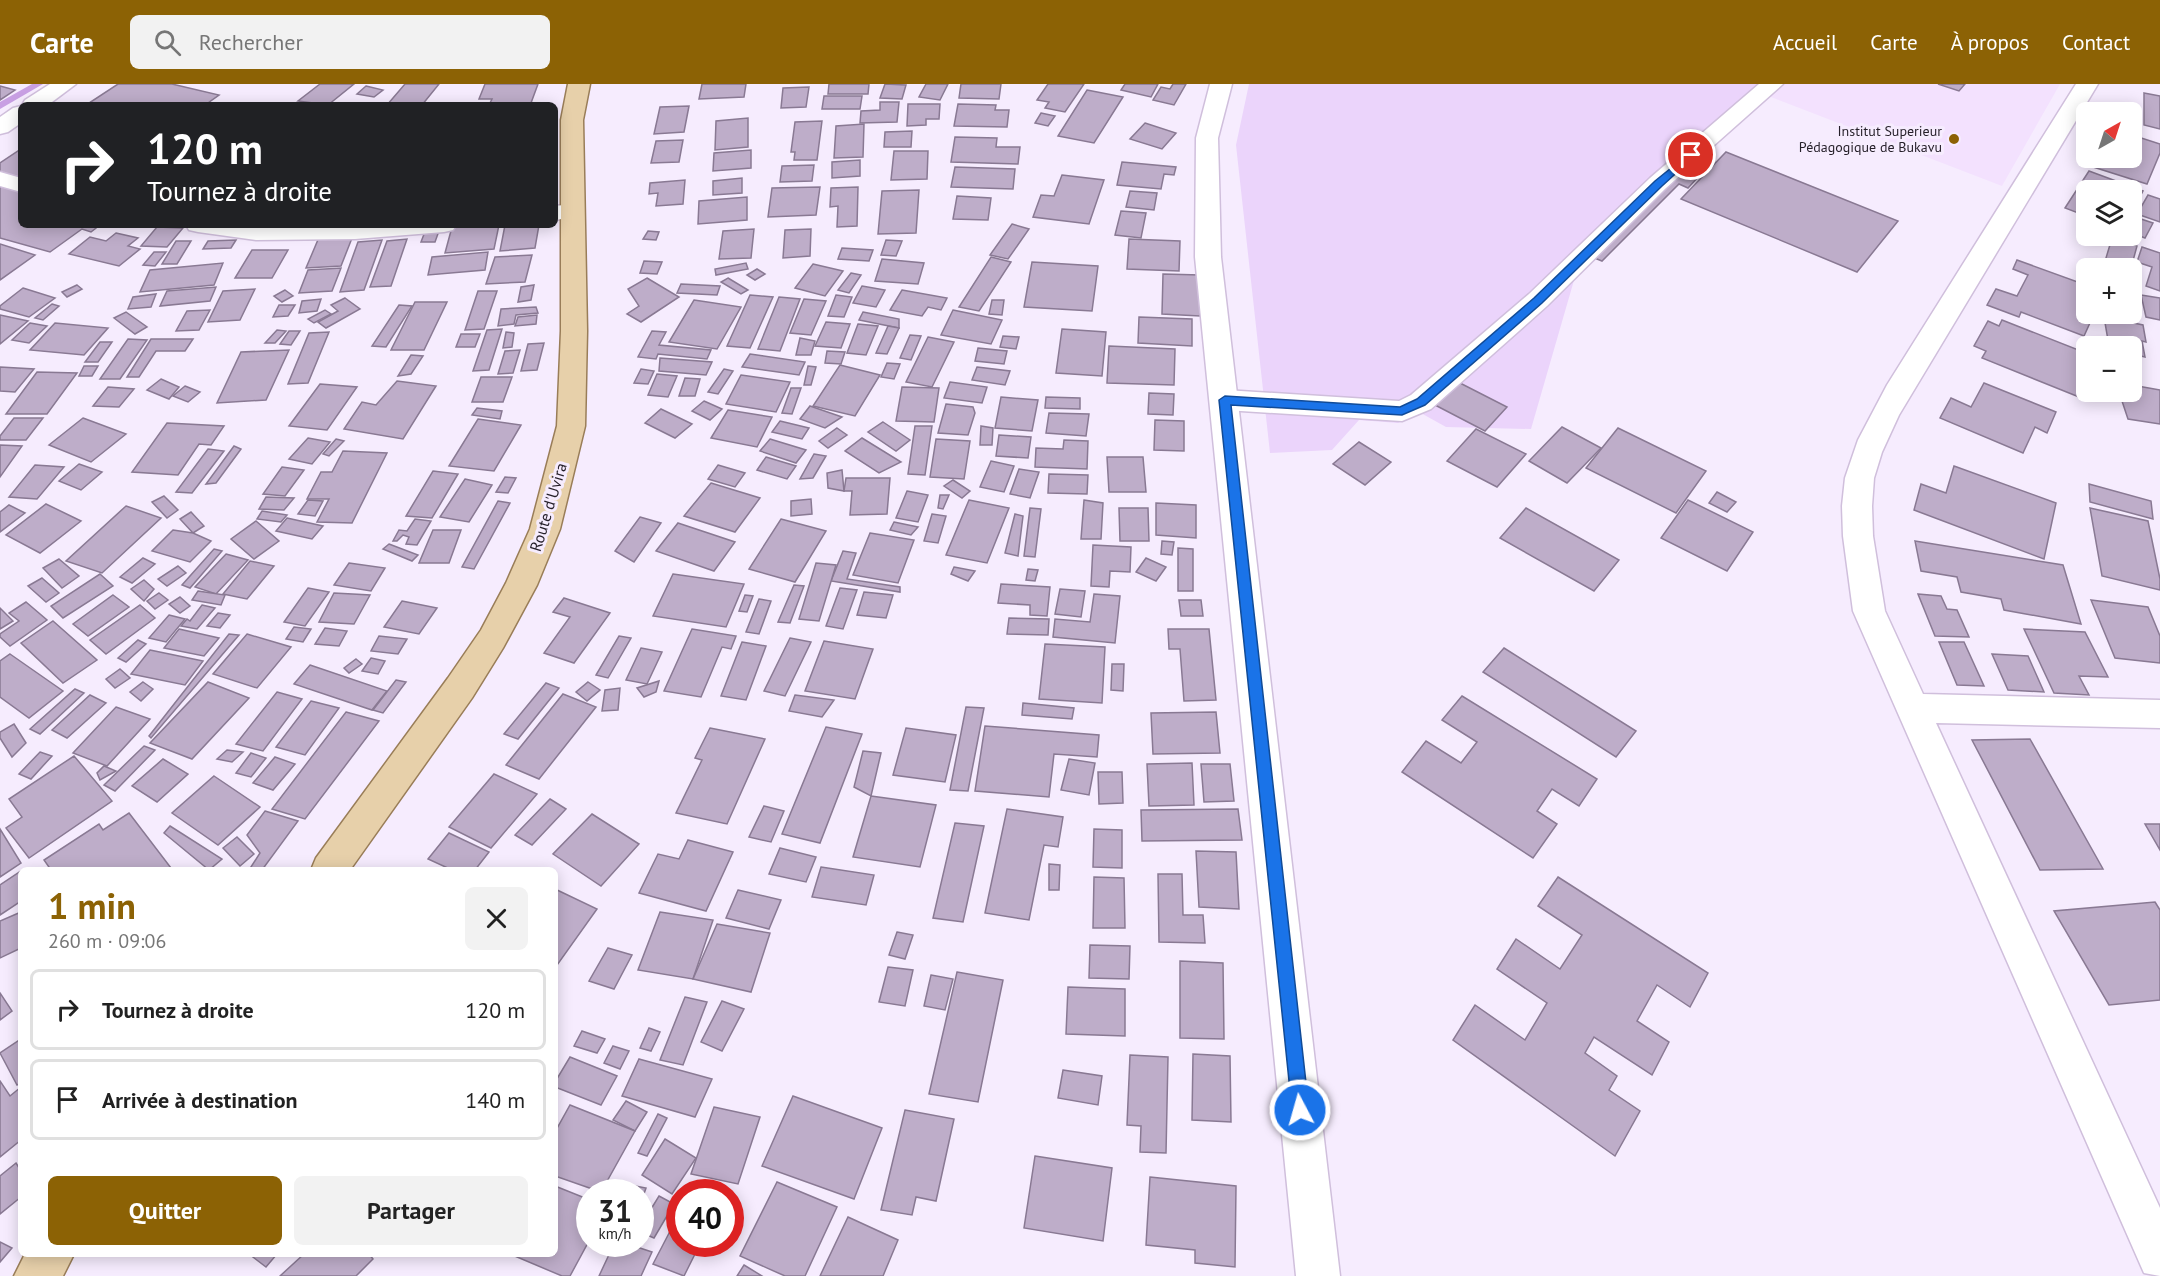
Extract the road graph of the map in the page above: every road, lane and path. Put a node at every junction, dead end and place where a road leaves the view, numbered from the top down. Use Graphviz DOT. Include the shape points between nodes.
graph roads {
  1 [pos="65,84"];
  2 [pos="579,84"];
  3 [pos="1221,84"];
  4 [pos="1772,84"];
  5 [pos="2087,84"];
  6 [pos="38,102"];
  7 [pos="18,115"];
  8 [pos="0,127"];
  9 [pos="0,179"];
  10 [pos="18,184"];
  11 [pos="564,212"];
  12 [pos="223,228"];
  13 [pos="400,228"];
  14 [pos="1225,400"];
  15 [pos="1911,708"];
  16 [pos="2160,714"];
  17 [pos="331,867"];
  18 [pos="50,1257"];
  19 [pos="2160,1257"];
  20 [pos="36,1276"];
  21 [pos="1318,1276"];
  1 -- 6 [label="street"];
  2 -- 11 [label="main road, Route d'Uvira"];
  3 -- 14 [label="street" via="1207,138 1208,257"];
  4 -- 14 [label="street" via="1658,183 1538,300 1421,402 1402,411"];
  5 -- 15 [label="street" via="1897,392 1871,441 1858,489 1859,545 1869,611"];
  7 -- 8 [label="street"];
  9 -- 10 [label="street"];
  11 -- 17 [label="main road, Route d'Uvira" via="573,360 571,426 545,530 492,639"];
  12 -- 13 [label="street" via="256,232"];
  14 -- 21 [label="street"];
  15 -- 16 [label="street"];
  15 -- 19 [label="street"];
  18 -- 20 [label="main road"];
}
